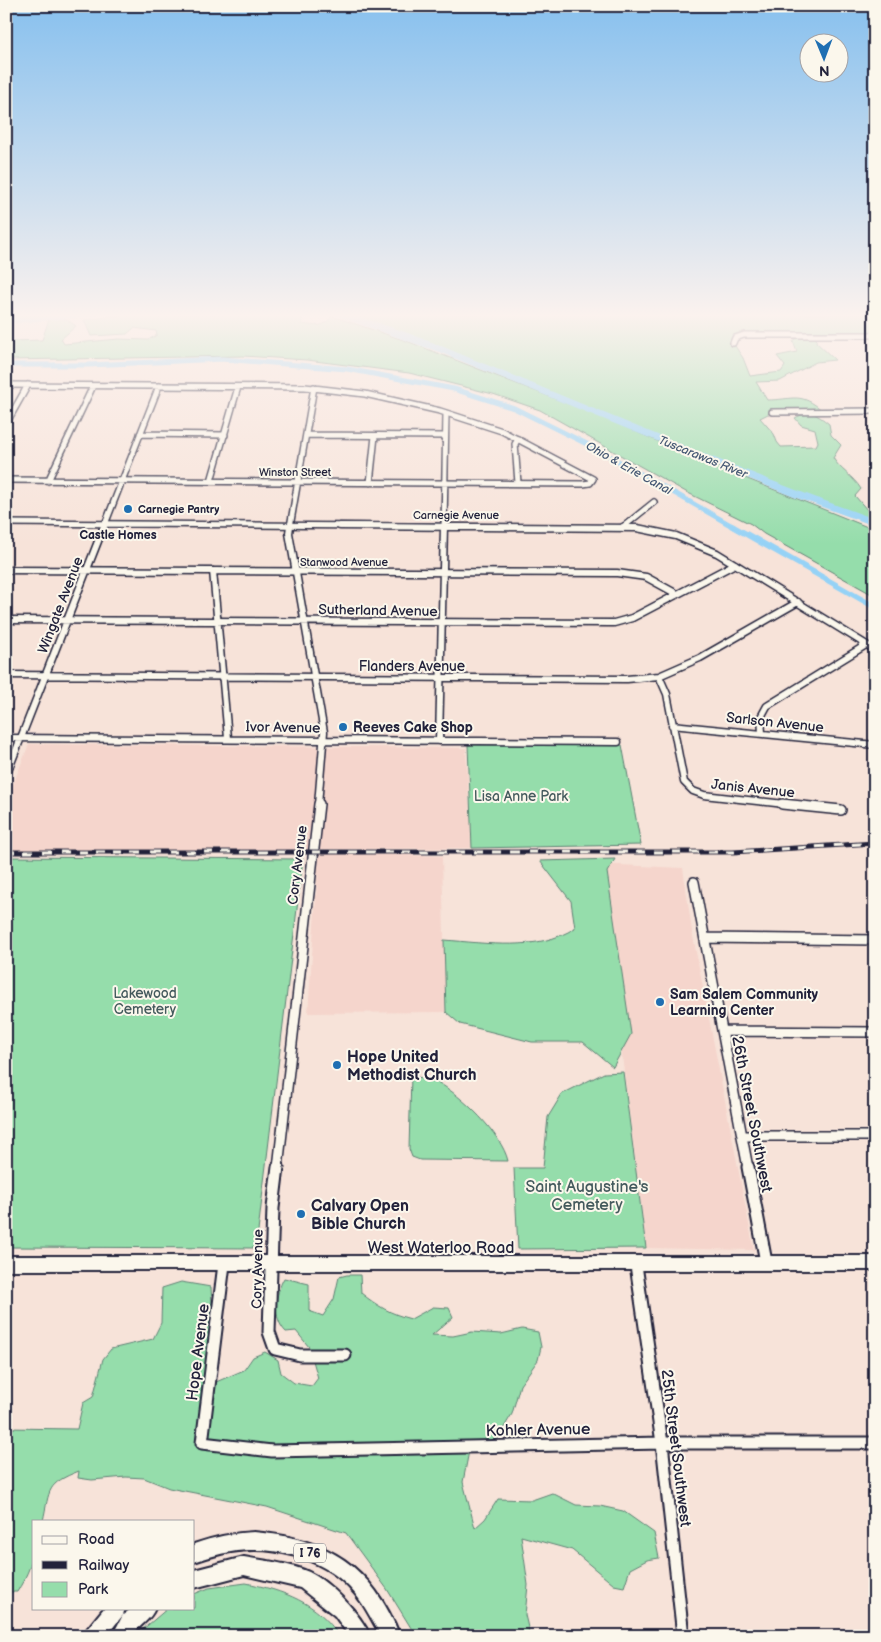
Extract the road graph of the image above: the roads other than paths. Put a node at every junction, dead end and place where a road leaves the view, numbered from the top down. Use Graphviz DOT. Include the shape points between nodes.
graph roads {
  1 [pos="25,391"];
  2 [pos="91,391"];
  3 [pos="157,391"];
  4 [pos="237,391"];
  5 [pos="313,391"];
  6 [pos="339,391"];
  7 [pos="875,411"];
  8 [pos="772,412"];
  9 [pos="446,413"];
  10 [pos="6,424"];
  11 [pos="140,434"];
  12 [pos="225,435"];
  13 [pos="306,435"];
  14 [pos="375,436"];
  15 [pos="446,436"];
  16 [pos="518,439"];
  17 [pos="6,480"];
  18 [pos="48,481"];
  19 [pos="122,481"];
  20 [pos="211,481"];
  21 [pos="297,482"];
  22 [pos="370,483"];
  23 [pos="444,483"];
  24 [pos="518,484"];
  25 [pos="654,502"];
  26 [pos="6,523"];
  27 [pos="106,524"];
  28 [pos="290,524"];
  29 [pos="444,525"];
  30 [pos="623,527"];
  31 [pos="734,564"];
  32 [pos="6,570"];
  33 [pos="87,570"];
  34 [pos="213,571"];
  35 [pos="295,572"];
  36 [pos="442,573"];
  37 [pos="677,594"];
  38 [pos="798,602"];
  39 [pos="6,620"];
  40 [pos="68,620"];
  41 [pos="218,621"];
  42 [pos="306,622"];
  43 [pos="441,624"];
  44 [pos="866,645"];
  45 [pos="875,650"];
  46 [pos="6,676"];
  47 [pos="46,676"];
  48 [pos="659,676"];
  49 [pos="224,677"];
  50 [pos="315,678"];
  51 [pos="440,679"];
  52 [pos="672,725"];
  53 [pos="762,733"];
  54 [pos="6,738"];
  55 [pos="21,738"];
  56 [pos="228,738"];
  57 [pos="324,741"];
  58 [pos="439,741"];
  59 [pos="618,742"];
  60 [pos="875,744"];
  61 [pos="6,776"];
  62 [pos="842,810"];
  63 [pos="694,882"];
  64 [pos="705,938"];
  65 [pos="875,940"];
  66 [pos="722,1031"];
  67 [pos="875,1032"];
  68 [pos="742,1136"];
  69 [pos="875,1136"];
  70 [pos="766,1262"];
  71 [pos="6,1263"];
  72 [pos="875,1263"];
  73 [pos="224,1264"];
  74 [pos="270,1264"];
  75 [pos="636,1265"];
  76 [pos="345,1355"];
  77 [pos="202,1443"];
  78 [pos="662,1443"];
  79 [pos="875,1443"];
  80 [pos="195,1553"];
  81 [pos="195,1579"];
  82 [pos="114,1610"];
  83 [pos="144,1610"];
  84 [pos="94,1636"];
  85 [pos="121,1636"];
  86 [pos="361,1636"];
  87 [pos="391,1636"];
  88 [pos="682,1636"];
  1 -- 10 [label="street"];
  2 -- 18 [label="street"];
  3 -- 11 [label="street, Wingate Avenue"];
  4 -- 12 [label="street"];
  5 -- 13 [label="street, Cory Avenue"];
  6 -- 9 [label="street"];
  7 -- 8 [label="street"];
  9 -- 15 [label="street"];
  9 -- 16 [label="street"];
  11 -- 12 [label="street"];
  11 -- 19 [label="street, Wingate Avenue"];
  12 -- 20 [label="street"];
  13 -- 14 [label="street"];
  13 -- 21 [label="street, Cory Avenue"];
  14 -- 15 [label="street"];
  14 -- 22 [label="street"];
  15 -- 23 [label="street"];
  16 -- 24 [label="street" via="515,444"];
  16 -- 24 [label="street, Winston Street" via="593,478 592,482 583,484"];
  17 -- 18 [label="street, Winston Street"];
  18 -- 19 [label="street, Winston Street"];
  19 -- 20 [label="street, Winston Street"];
  19 -- 27 [label="street, Wingate Avenue"];
  20 -- 21 [label="street, Winston Street"];
  21 -- 22 [label="street, Winston Street"];
  21 -- 28 [label="street, Cory Avenue"];
  22 -- 23 [label="street, Winston Street"];
  23 -- 24 [label="street, Winston Street"];
  23 -- 29 [label="street"];
  25 -- 30 [label="street"];
  26 -- 27 [label="street, Carnegie Avenue"];
  27 -- 28 [label="street, Carnegie Avenue"];
  27 -- 33 [label="street, Wingate Avenue"];
  28 -- 29 [label="street, Carnegie Avenue"];
  28 -- 35 [label="street, Cory Avenue"];
  29 -- 30 [label="street, Carnegie Avenue"];
  29 -- 36 [label="street"];
  30 -- 31 [label="street, Carnegie Avenue" via="688,540"];
  31 -- 37 [label="street, Sutherland Avenue"];
  31 -- 38 [label="street, Carnegie Avenue"];
  32 -- 33 [label="street, Stanwood Avenue"];
  33 -- 34 [label="street, Stanwood Avenue"];
  33 -- 40 [label="street, Wingate Avenue"];
  34 -- 35 [label="street, Stanwood Avenue"];
  34 -- 41 [label="street"];
  35 -- 36 [label="street, Stanwood Avenue"];
  35 -- 42 [label="street, Cory Avenue"];
  36 -- 37 [label="street, Stanwood Avenue" via="631,574 656,581"];
  36 -- 43 [label="street"];
  37 -- 43 [label="street, Sutherland Avenue" via="620,623"];
  38 -- 44 [label="street, Carnegie Avenue"];
  38 -- 48 [label="street, Flanders Avenue" via="700,658"];
  39 -- 40 [label="street, Sutherland Avenue"];
  40 -- 41 [label="street, Sutherland Avenue"];
  40 -- 47 [label="street, Wingate Avenue"];
  41 -- 42 [label="street, Sutherland Avenue"];
  41 -- 49 [label="street"];
  42 -- 43 [label="street, Sutherland Avenue"];
  42 -- 50 [label="street, Cory Avenue"];
  43 -- 51 [label="street"];
  44 -- 45 [label="street, Carnegie Avenue"];
  44 -- 53 [label="street" via="767,706 761,717"];
  46 -- 47 [label="street, Flanders Avenue"];
  47 -- 49 [label="street, Flanders Avenue"];
  47 -- 55 [label="street, Wingate Avenue"];
  48 -- 51 [label="street, Flanders Avenue" via="617,680"];
  48 -- 52 [label="street, Janis Avenue"];
  49 -- 50 [label="street, Flanders Avenue"];
  49 -- 56 [label="street"];
  50 -- 51 [label="street, Flanders Avenue"];
  50 -- 57 [label="street, Cory Avenue"];
  51 -- 58 [label="street"];
  52 -- 53 [label="street, Sarlson Avenue"];
  52 -- 62 [label="street, Janis Avenue" via="684,782 693,791 704,795"];
  53 -- 60 [label="street, Sarlson Avenue"];
  54 -- 55 [label="street, Ivor Avenue"];
  55 -- 56 [label="street, Ivor Avenue"];
  55 -- 61 [label="street, Wingate Avenue"];
  56 -- 57 [label="street, Ivor Avenue"];
  57 -- 58 [label="street, Ivor Avenue"];
  57 -- 74 [label="street, Cory Avenue" via="282,1120"];
  58 -- 59 [label="street, Ivor Avenue"];
  63 -- 64 [label="street, 26th Street Southwest"];
  64 -- 65 [label="street"];
  64 -- 66 [label="street, 26th Street Southwest"];
  66 -- 67 [label="street"];
  66 -- 68 [label="street, 26th Street Southwest"];
  68 -- 69 [label="street"];
  68 -- 70 [label="street, 26th Street Southwest"];
  70 -- 72 [label="main road, West Waterloo Road"];
  70 -- 75 [label="main road, West Waterloo Road"];
  71 -- 73 [label="main road, West Waterloo Road"];
  73 -- 74 [label="main road, West Waterloo Road"];
  73 -- 77 [label="street, Hope Avenue"];
  74 -- 75 [label="main road, West Waterloo Road"];
  74 -- 76 [label="street, Cory Avenue" via="269,1332 275,1349 295,1355"];
  75 -- 78 [label="street, 25th Street Southwest"];
  77 -- 78 [label="street, Kohler Avenue" via="272,1451"];
  78 -- 79 [label="street, Kohler Avenue"];
  78 -- 88 [label="street, 25th Street Southwest"];
  80 -- 87 [label="highway, I 76" via="227,1543 245,1542 280,1545 317,1556 350,1575 370,1598"];
  81 -- 86 [label="highway" via="244,1566 305,1580 342,1609"];
  82 -- 84 [label="highway"];
  83 -- 85 [label="highway"];
}
